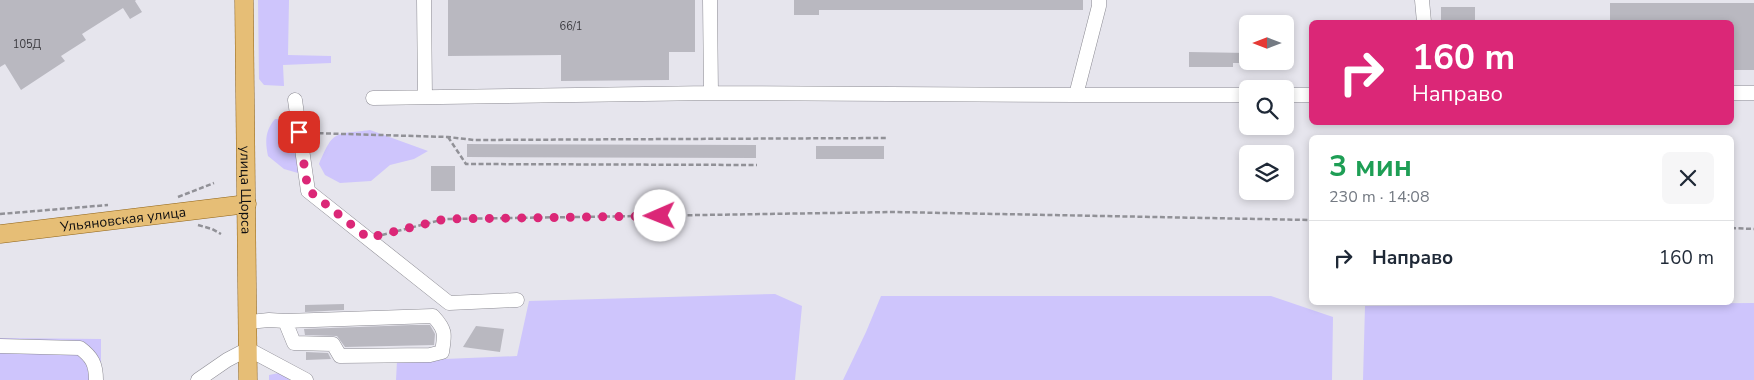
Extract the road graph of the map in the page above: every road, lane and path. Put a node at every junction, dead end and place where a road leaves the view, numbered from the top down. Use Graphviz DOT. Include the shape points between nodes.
graph roads {
  1 [pos="244,0"];
  2 [pos="424,0"];
  3 [pos="710,0"];
  4 [pos="1099,0"];
  5 [pos="1422,0"];
  6 [pos="1424,20"];
  7 [pos="711,93"];
  8 [pos="1734,93"];
  9 [pos="1754,93"];
  10 [pos="1076,95"];
  11 [pos="1239,95"];
  12 [pos="1294,95"];
  13 [pos="1309,95"];
  14 [pos="425,97"];
  15 [pos="373,98"];
  16 [pos="295,100"];
  17 [pos="299,132"];
  18 [pos="448,137"];
  19 [pos="886,138"];
  20 [pos="757,165"];
  21 [pos="214,183"];
  22 [pos="172,199"];
  23 [pos="247,204"];
  24 [pos="109,205"];
  25 [pos="0,214"];
  26 [pos="1309,220"];
  27 [pos="1734,228"];
  28 [pos="1754,229"];
  29 [pos="0,234"];
  30 [pos="368,238"];
  31 [pos="517,300"];
  32 [pos="285,321"];
  33 [pos="248,322"];
  34 [pos="0,346"];
  35 [pos="248,349"];
  36 [pos="96,380"];
  37 [pos="198,380"];
  38 [pos="248,380"];
  39 [pos="306,380"];
  1 -- 23 [label="main road, улица Щорса"];
  2 -- 14 [label="lane"];
  3 -- 7 [label="lane"];
  4 -- 10 [label="lane"];
  5 -- 6 [label="lane"];
  7 -- 10 [label="lane"];
  7 -- 14 [label="lane"];
  8 -- 9 [label="lane"];
  10 -- 11 [label="lane"];
  12 -- 13 [label="lane"];
  14 -- 15 [label="lane"];
  16 -- 17 [label="lane"];
  17 -- 18 [label="path"];
  17 -- 30 [label="lane" via="308,190"];
  18 -- 19 [label="path" via="474,140"];
  18 -- 20 [label="path" via="466,164"];
  21 -- 22 [label="path"];
  23 -- 29 [label="main road, Ульяновская улица"];
  23 -- 33 [label="main road, улица Щорса"];
  24 -- 25 [label="path"];
  26 -- 30 [label="path" via="894,212 445,219"];
  27 -- 28 [label="path"];
  30 -- 31 [label="lane" via="449,302"];
  32 -- 32 [label="lane" via="433,316 443,327 442,352 430,355 340,356 333,344 294,343"];
  32 -- 33 [label="lane"];
  33 -- 35 [label="main road, улица Щорса"];
  34 -- 36 [label="lane" via="80,348 90,355"];
  35 -- 37 [label="lane"];
  35 -- 38 [label="main road, улица Щорса"];
  35 -- 39 [label="lane"];
}
